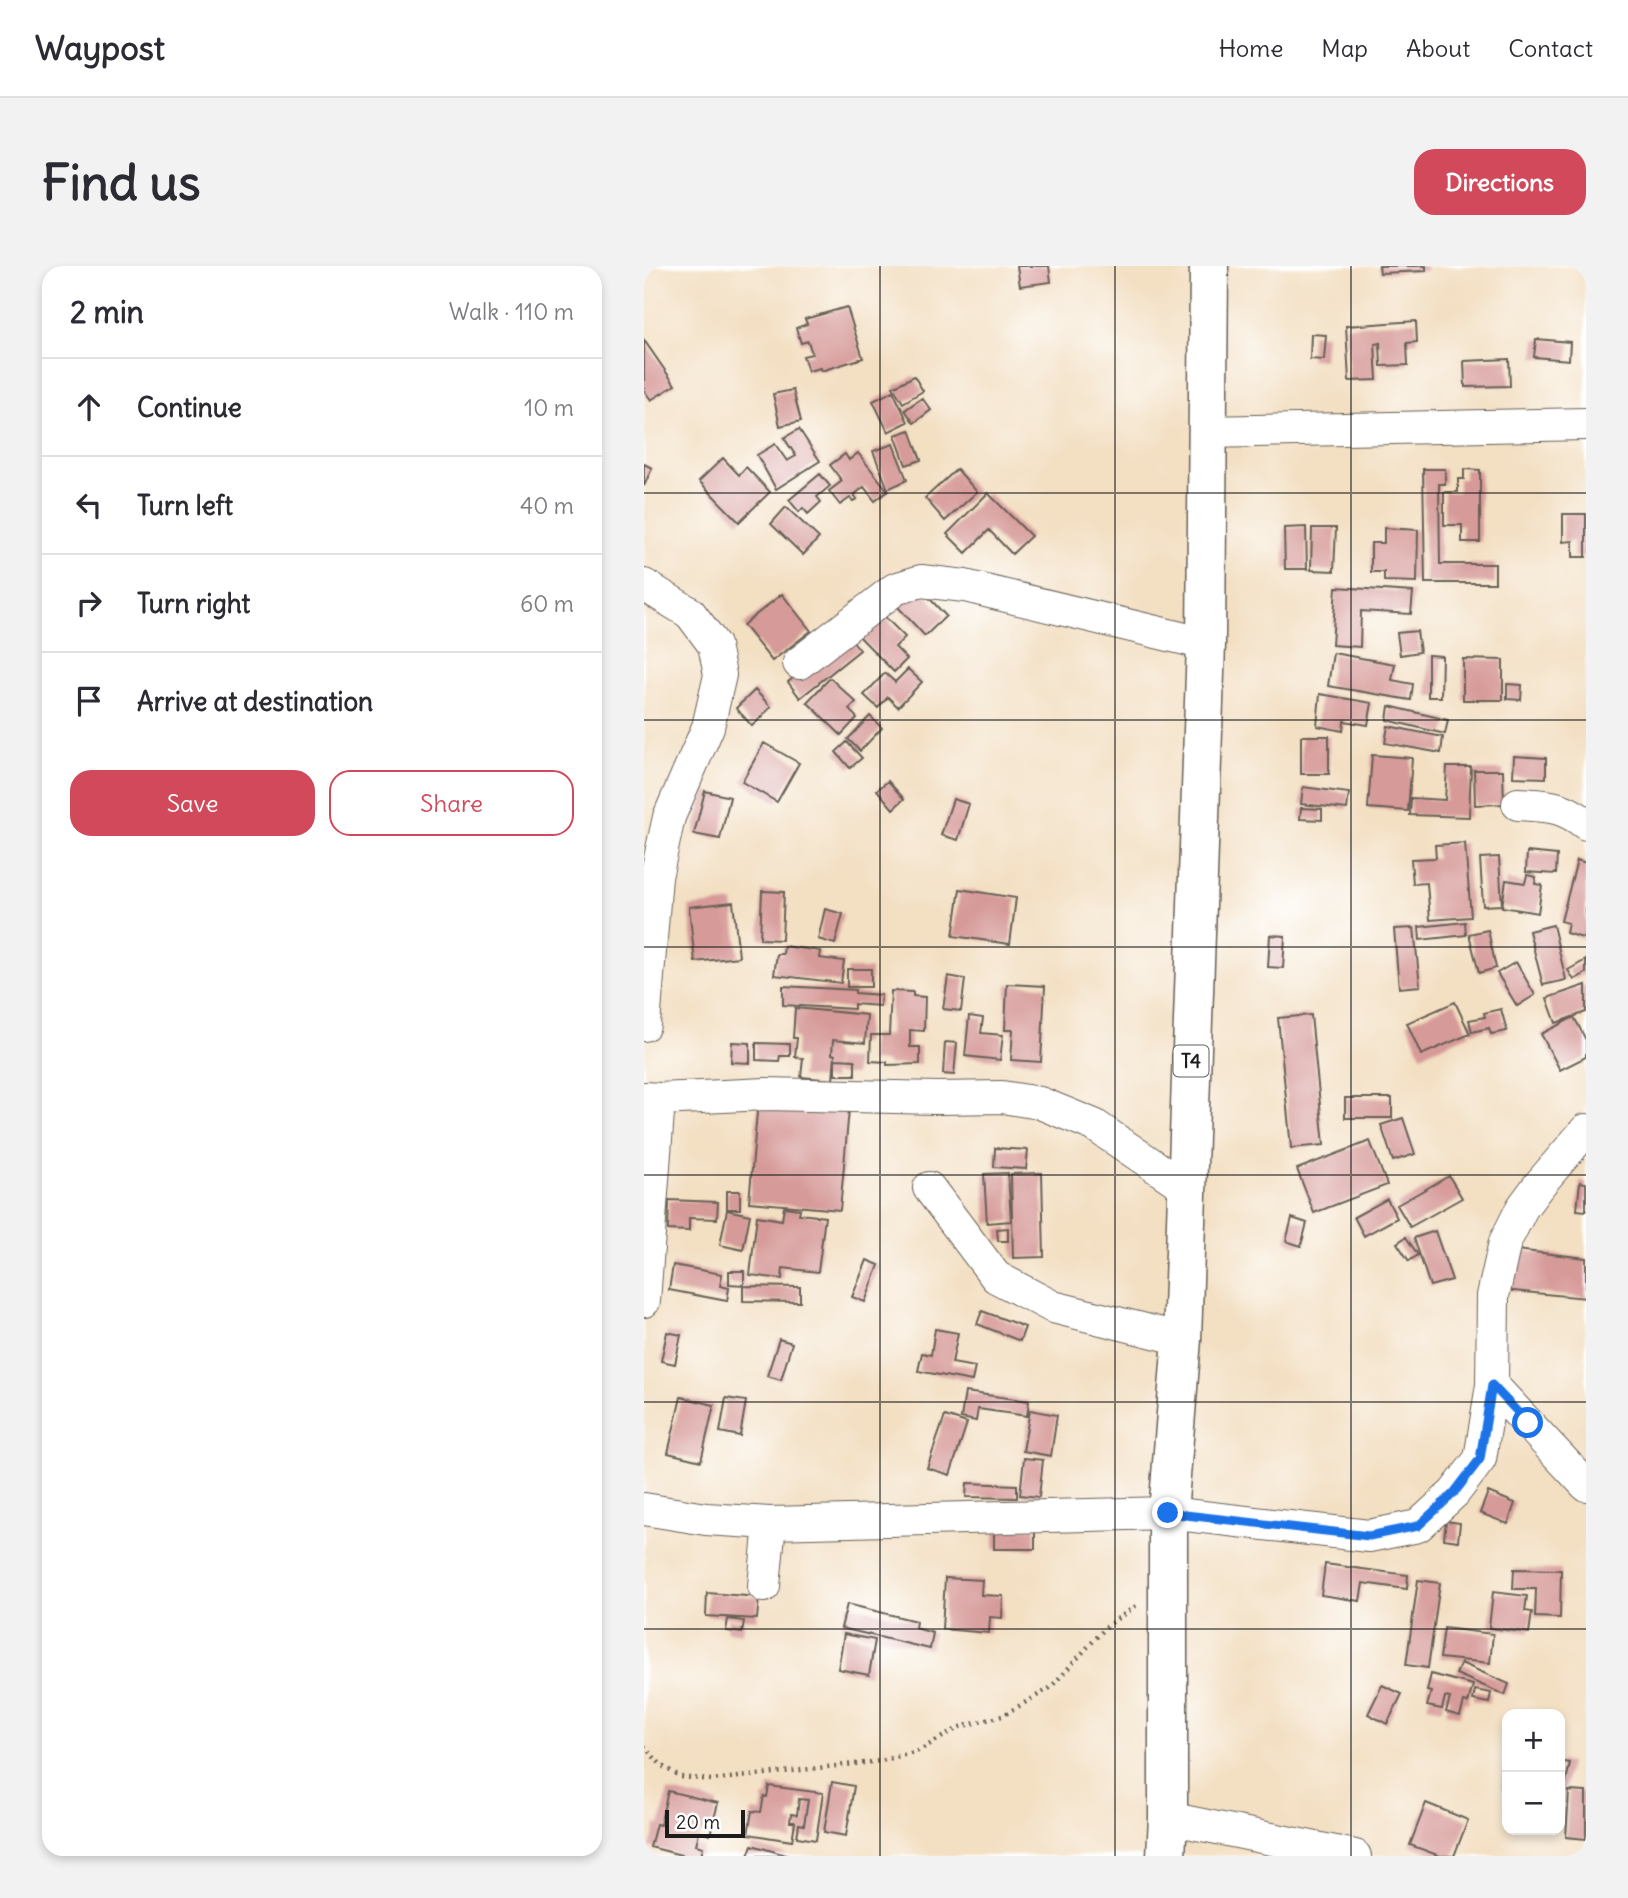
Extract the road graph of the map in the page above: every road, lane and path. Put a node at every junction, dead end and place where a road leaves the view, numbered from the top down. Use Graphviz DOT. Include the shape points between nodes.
graph roads {
  1 [pos="1209,266"];
  2 [pos="1586,424"];
  3 [pos="1206,432"];
  4 [pos="644,585"];
  5 [pos="1206,643"];
  6 [pos="799,663"];
  7 [pos="1518,804"];
  8 [pos="1586,824"];
  9 [pos="650,876"];
  10 [pos="644,1025"];
  11 [pos="652,1099"];
  12 [pos="1586,1130"];
  13 [pos="929,1188"];
  14 [pos="1187,1188"];
  15 [pos="644,1301"];
  16 [pos="1182,1339"];
  17 [pos="1492,1385"];
  18 [pos="1586,1485"];
  19 [pos="644,1509"];
  20 [pos="1168,1513"];
  21 [pos="770,1523"];
  22 [pos="1167,1585"];
  23 [pos="764,1586"];
  24 [pos="644,1745"];
  25 [pos="1168,1818"];
  26 [pos="1166,1856"];
  27 [pos="1355,1856"];
  1 -- 3 [label="highway, T4"];
  2 -- 3 [label="street"];
  3 -- 5 [label="highway, T4"];
  4 -- 9 [label="street" via="690,613 714,645 720,675 708,727 669,817"];
  5 -- 6 [label="street" via="965,586 921,581 895,589"];
  5 -- 14 [label="highway, T4"];
  7 -- 8 [label="street" via="1555,807"];
  9 -- 10 [label="street"];
  11 -- 14 [label="street" via="766,1094 1002,1097 1040,1104 1094,1125"];
  11 -- 15 [label="street"];
  12 -- 17 [label="street" via="1522,1208 1505,1242 1493,1296"];
  13 -- 16 [label="street" via="996,1277 1053,1307"];
  14 -- 16 [label="highway, T4"];
  16 -- 20 [label="highway, T4"];
  17 -- 18 [label="street"];
  17 -- 20 [label="street" via="1480,1459 1454,1493 1418,1526 1369,1536"];
  19 -- 21 [label="street"];
  20 -- 21 [label="street"];
  20 -- 22 [label="highway, T4"];
  21 -- 23 [label="street"];
  22 -- 24 [label="path" via="1108,1625 1050,1688 1002,1716 960,1727 918,1751 881,1761 712,1780 681,1777 662,1766"];
  22 -- 25 [label="highway, T4"];
  25 -- 26 [label="highway, T4"];
  25 -- 27 [label="street"];
}
